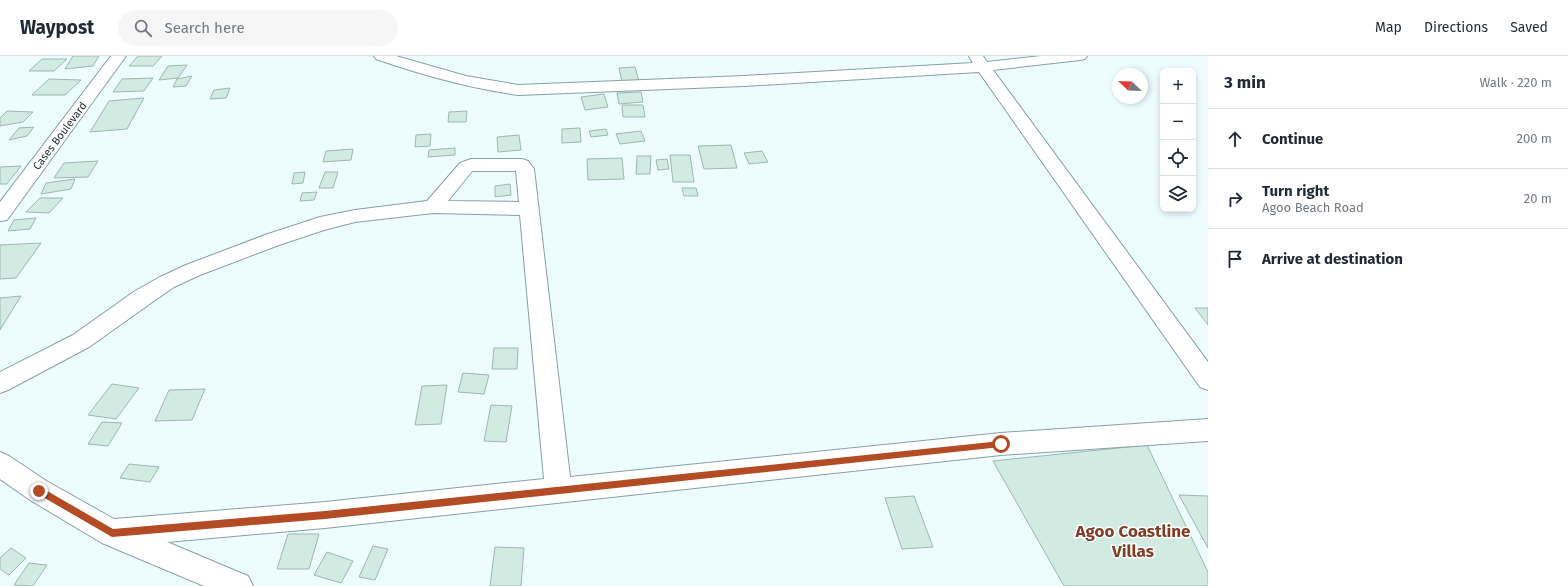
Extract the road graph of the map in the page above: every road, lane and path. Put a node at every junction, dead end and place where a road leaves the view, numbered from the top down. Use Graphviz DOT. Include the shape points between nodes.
graph roads {
  1 [pos="119,56"];
  2 [pos="381,56"];
  3 [pos="1080,56"];
  4 [pos="979,62"];
  5 [pos="433,207"];
  6 [pos="529,210"];
  7 [pos="0,214"];
  8 [pos="1208,380"];
  9 [pos="0,383"];
  10 [pos="1208,430"];
  11 [pos="0,464"];
  12 [pos="558,491"];
  13 [pos="112,533"];
  14 [pos="238,586"];
  1 -- 7 [label="street, Cases Boulevard"];
  2 -- 4 [label="street" via="448,78 518,90 736,81"];
  3 -- 4 [label="street"];
  4 -- 8 [label="street"];
  5 -- 6 [label="street"];
  5 -- 6 [label="street" via="466,167 514,164 522,165 525,169"];
  5 -- 9 [label="street" via="355,216 320,224 193,270 143,297 81,341"];
  6 -- 12 [label="street"];
  10 -- 12 [label="street" via="1001,444"];
  11 -- 13 [label="street" via="39,491"];
  12 -- 13 [label="street" via="325,515"];
  13 -- 14 [label="street"];
}
